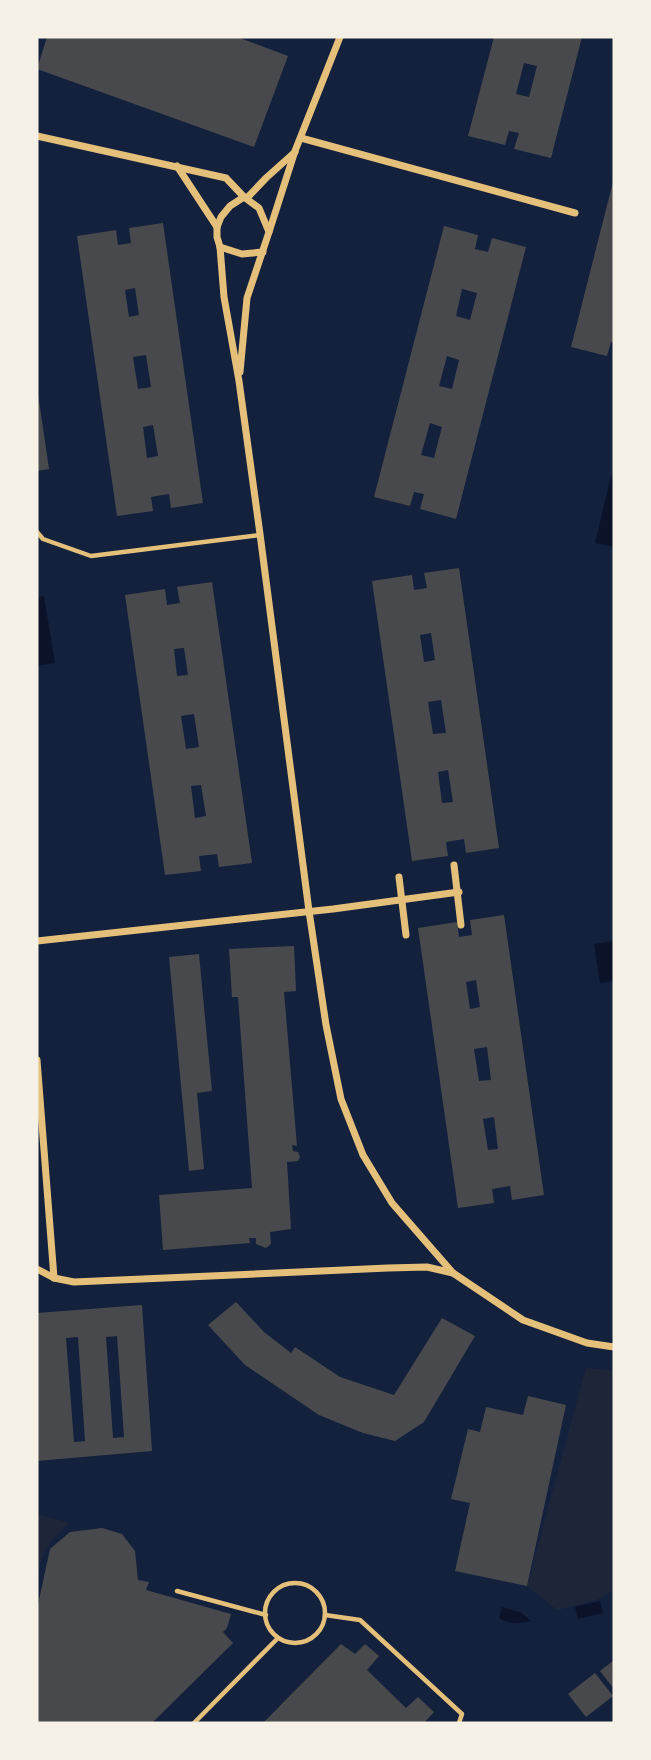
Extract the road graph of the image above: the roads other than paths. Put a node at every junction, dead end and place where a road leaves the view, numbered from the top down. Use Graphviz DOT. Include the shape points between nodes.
graph roads {
  1 [pos="340,37"];
  2 [pos="37,136"];
  3 [pos="301,138"];
  4 [pos="296,151"];
  5 [pos="177,166"];
  6 [pos="246,197"];
  7 [pos="575,214"];
  8 [pos="217,227"];
  9 [pos="269,232"];
  10 [pos="220,247"];
  11 [pos="263,251"];
  12 [pos="239,381"];
  13 [pos="37,531"];
  14 [pos="260,534"];
  15 [pos="454,865"];
  16 [pos="399,877"];
  17 [pos="459,892"];
  18 [pos="400,899"];
  19 [pos="309,911"];
  20 [pos="461,925"];
  21 [pos="406,935"];
  22 [pos="37,941"];
  23 [pos="37,1060"];
  24 [pos="37,1269"];
  25 [pos="453,1273"];
  26 [pos="54,1278"];
  27 [pos="614,1347"];
  28 [pos="177,1591"];
  29 [pos="266,1615"];
  30 [pos="324,1615"];
  31 [pos="278,1638"];
  32 [pos="194,1723"];
  33 [pos="459,1723"];
  1 -- 3 [label="street"];
  2 -- 5 [label="street"];
  3 -- 4 [label="street"];
  3 -- 7 [label="street"];
  4 -- 6 [label="street"];
  4 -- 9 [label="street"];
  5 -- 6 [label="street" via="226,178"];
  5 -- 8 [label="street"];
  6 -- 8 [label="street" via="230,206"];
  6 -- 9 [label="street" via="259,208"];
  8 -- 10 [label="street"];
  9 -- 11 [label="street"];
  10 -- 11 [label="street" via="242,254"];
  10 -- 12 [label="street" via="223,297"];
  11 -- 12 [label="street" via="247,298"];
  12 -- 14 [label="street"];
  13 -- 14 [label="lane" via="43,539 91,556"];
  14 -- 19 [label="street"];
  15 -- 17 [label="street"];
  16 -- 18 [label="street"];
  17 -- 18 [label="street"];
  17 -- 20 [label="street"];
  18 -- 19 [label="street"];
  18 -- 21 [label="street"];
  19 -- 22 [label="street"];
  19 -- 25 [label="street" via="341,1099 363,1155 392,1203"];
  23 -- 26 [label="street"];
  24 -- 26 [label="street"];
  25 -- 26 [label="street" via="427,1267 74,1282"];
  25 -- 27 [label="street" via="523,1320 587,1343"];
  28 -- 29 [label="lane"];
  29 -- 30 [label="lane" via="270,1595 295,1583 319,1595"];
  29 -- 31 [label="lane"];
  30 -- 31 [label="lane" via="322,1625 308,1640 298,1643"];
  30 -- 33 [label="lane" via="360,1620 462,1714"];
  31 -- 32 [label="lane"];
}
